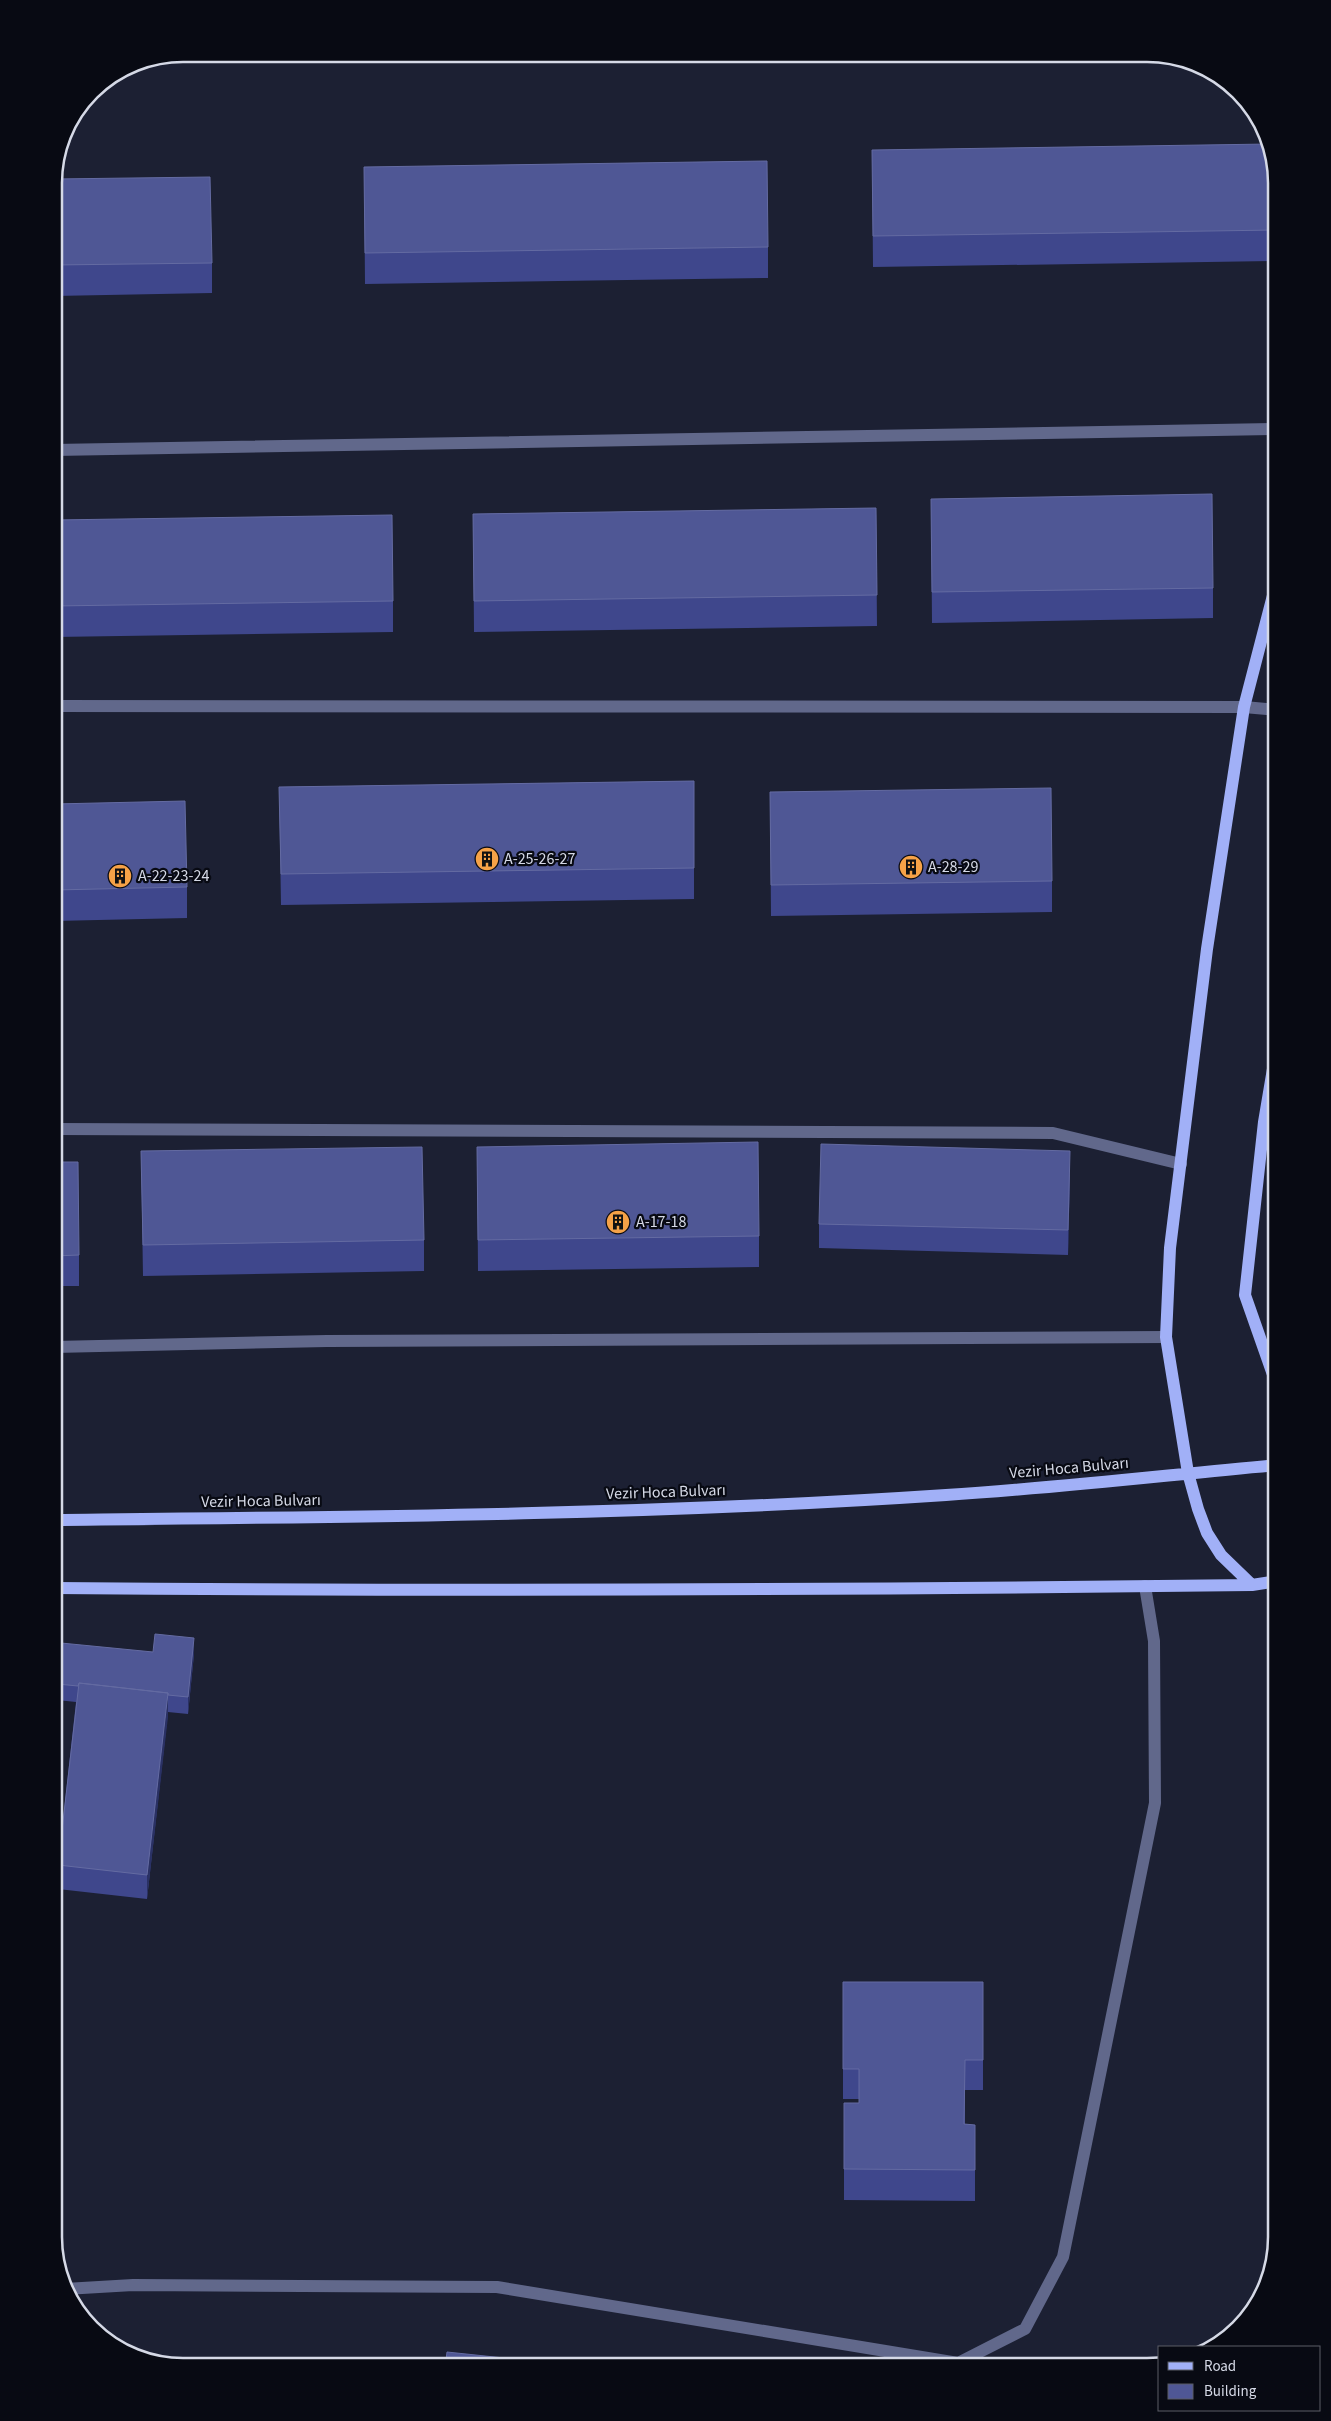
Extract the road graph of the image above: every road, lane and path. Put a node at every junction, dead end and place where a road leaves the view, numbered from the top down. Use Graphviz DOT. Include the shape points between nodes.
graph roads {
  1 [pos="1268,429"];
  2 [pos="63,450"];
  3 [pos="1268,615"];
  4 [pos="63,706"];
  5 [pos="1244,707"];
  6 [pos="1268,709"];
  7 [pos="1268,1099"];
  8 [pos="63,1129"];
  9 [pos="1181,1164"];
  10 [pos="1166,1337"];
  11 [pos="63,1347"];
  12 [pos="1268,1360"];
  13 [pos="1268,1466"];
  14 [pos="1188,1473"];
  15 [pos="63,1520"];
  16 [pos="1268,1582"];
  17 [pos="1252,1585"];
  18 [pos="1145,1586"];
  19 [pos="63,1588"];
  20 [pos="74,2288"];
  21 [pos="928,2358"];
  22 [pos="968,2358"];
  1 -- 2 [label="street"];
  3 -- 5 [label="main road"];
  4 -- 5 [label="street"];
  5 -- 6 [label="street"];
  5 -- 9 [label="main road"];
  7 -- 12 [label="main road" via="1245,1295"];
  8 -- 9 [label="street" via="1054,1133"];
  9 -- 10 [label="main road" via="1170,1248"];
  10 -- 11 [label="street" via="337,1341"];
  10 -- 14 [label="main road"];
  13 -- 14 [label="main road, Vezir Hoca Bulvarı"];
  14 -- 15 [label="main road, Vezir Hoca Bulvarı" via="950,1495 683,1508"];
  14 -- 17 [label="main road" via="1207,1533 1221,1555"];
  16 -- 17 [label="main road"];
  17 -- 18 [label="main road"];
  18 -- 19 [label="main road" via="501,1591"];
  18 -- 22 [label="street" via="1154,1641 1155,1803 1063,2257 1025,2329"];
  20 -- 21 [label="street" via="133,2285 497,2287"];
}
